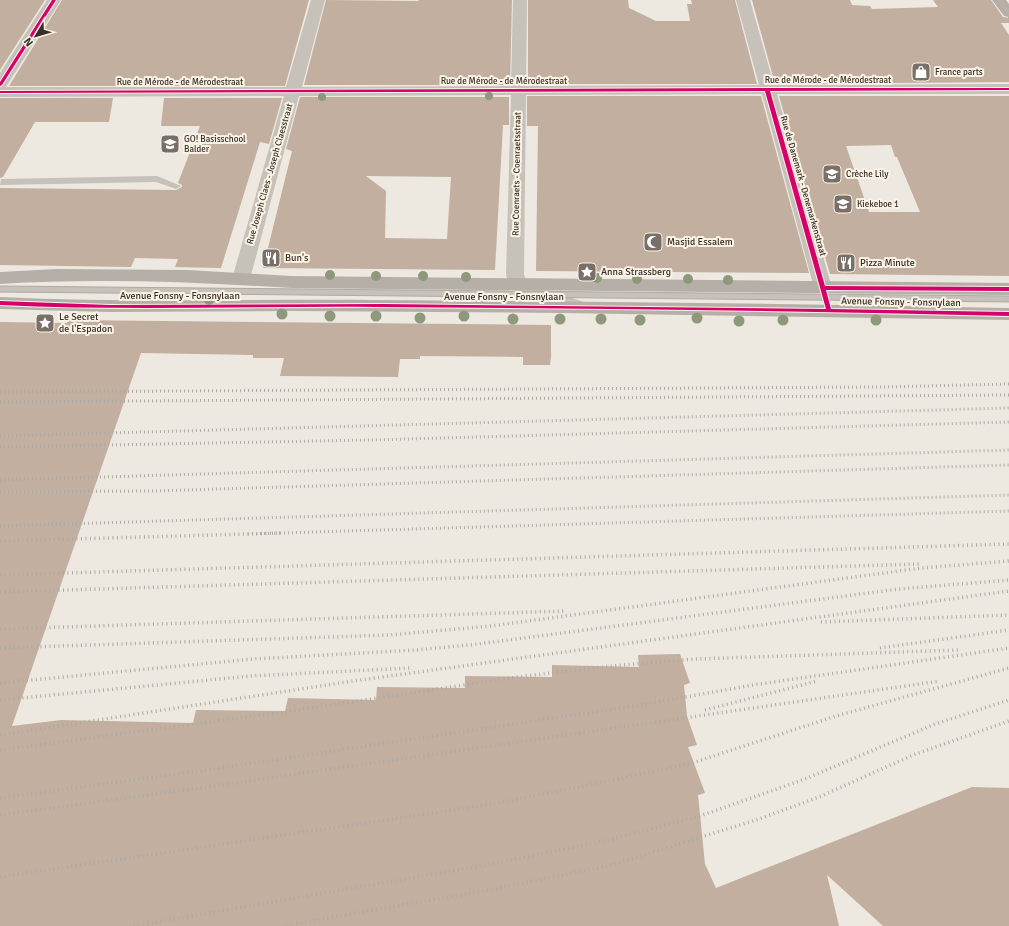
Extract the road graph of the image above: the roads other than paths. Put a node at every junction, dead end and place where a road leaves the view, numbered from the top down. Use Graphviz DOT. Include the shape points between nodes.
graph roads {
  1 [pos="54,0"];
  2 [pos="318,0"];
  3 [pos="520,0"];
  4 [pos="743,0"];
  5 [pos="999,0"];
  6 [pos="1009,13"];
  7 [pos="0,85"];
  8 [pos="767,89"];
  9 [pos="1009,89"];
  10 [pos="518,90"];
  11 [pos="292,91"];
  12 [pos="0,92"];
  13 [pos="1,182"];
  14 [pos="176,186"];
  15 [pos="0,278"];
  16 [pos="241,278"];
  17 [pos="518,284"];
  18 [pos="822,288"];
  19 [pos="0,289"];
  20 [pos="1009,290"];
  21 [pos="543,295"];
  22 [pos="1009,299"];
  23 [pos="0,303"];
  24 [pos="577,306"];
  25 [pos="1009,314"];
  1 -- 7 [label="street"];
  2 -- 11 [label="street, Rue Joseph Claes - Joseph Claesstraat"];
  3 -- 10 [label="street, Rue Coenraets - Coenraetsstraat"];
  4 -- 8 [label="street, Rue de Danemark - Denemarkenstraat"];
  5 -- 6 [label="main road"];
  8 -- 9 [label="street, Rue de Mérode - de Mérodestraat"];
  8 -- 10 [label="street, Rue de Mérode - de Mérodestraat"];
  8 -- 18 [label="street, Rue de Danemark - Denemarkenstraat"];
  10 -- 11 [label="street, Rue de Mérode - de Mérodestraat"];
  10 -- 17 [label="street, Rue Coenraets - Coenraetsstraat" via="515,274"];
  11 -- 12 [label="street, Rue de Mérode - de Mérodestraat"];
  11 -- 16 [label="street, Rue Joseph Claes - Joseph Claesstraat"];
  13 -- 14 [label="lane" via="157,179"];
  15 -- 16 [label="main road, Avenue Fonsny - Fonsnylaan" via="57,275"];
  16 -- 17 [label="main road, Avenue Fonsny - Fonsnylaan" via="291,282"];
  17 -- 18 [label="main road, Avenue Fonsny - Fonsnylaan"];
  17 -- 21 [label="street"];
  18 -- 20 [label="main road, Avenue Fonsny - Fonsnylaan"];
  19 -- 21 [label="lane, Avenue Fonsny - Fonsnylaan"];
  21 -- 22 [label="lane, Avenue Fonsny - Fonsnylaan"];
  21 -- 24 [label="street"];
  23 -- 24 [label="main road, Avenue Fonsny - Fonsnylaan" via="186,307"];
  24 -- 25 [label="main road, Avenue Fonsny - Fonsnylaan"];
}
